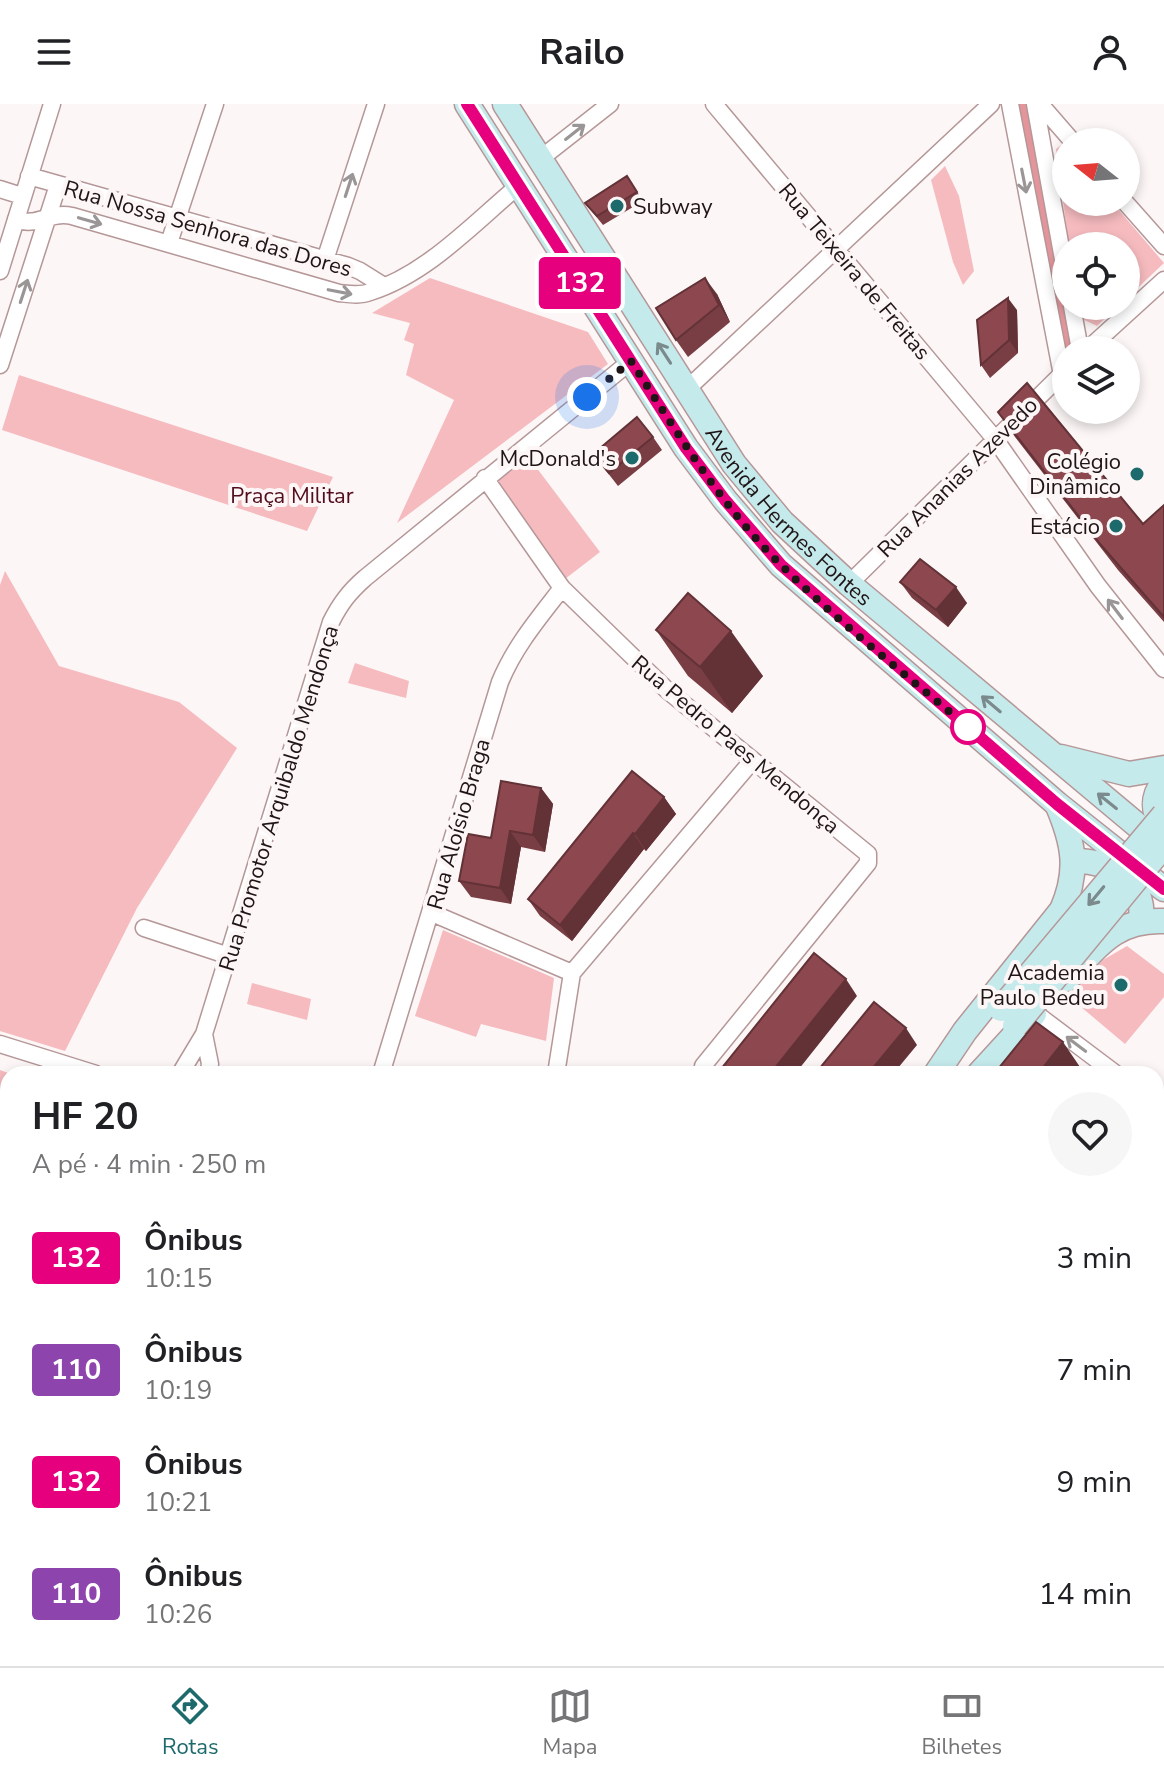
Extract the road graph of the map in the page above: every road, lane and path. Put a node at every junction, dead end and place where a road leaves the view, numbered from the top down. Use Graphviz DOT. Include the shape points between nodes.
graph roads {
  1 [pos="52,104"];
  2 [pos="215,104"];
  3 [pos="376,104"];
  4 [pos="467,104"];
  5 [pos="505,104"];
  6 [pos="610,104"];
  7 [pos="714,104"];
  8 [pos="991,104"];
  9 [pos="1010,104"];
  10 [pos="1037,104"];
  11 [pos="1060,128"];
  12 [pos="540,159"];
  13 [pos="29,176"];
  14 [pos="58,185"];
  15 [pos="517,187"];
  16 [pos="0,189"];
  17 [pos="22,196"];
  18 [pos="48,215"];
  19 [pos="1137,216"];
  20 [pos="16,219"];
  21 [pos="176,219"];
  22 [pos="1059,232"];
  23 [pos="169,243"];
  24 [pos="1164,246"];
  25 [pos="837,249"];
  26 [pos="325,260"];
  27 [pos="0,271"];
  28 [pos="1164,280"];
  29 [pos="384,286"];
  30 [pos="1057,336"];
  31 [pos="1102,336"];
  32 [pos="631,361"];
  33 [pos="0,365"];
  34 [pos="1052,384"];
  35 [pos="687,389"];
  36 [pos="995,439"];
  37 [pos="485,478"];
  38 [pos="849,584"];
  39 [pos="562,588"];
  40 [pos="1164,669"];
  41 [pos="1051,754"];
  42 [pos="752,761"];
  43 [pos="1164,768"];
  44 [pos="1164,781"];
  45 [pos="1057,804"];
  46 [pos="1164,815"];
  47 [pos="1164,827"];
  48 [pos="1164,847"];
  49 [pos="1074,861"];
  50 [pos="1164,889"];
  51 [pos="432,913"];
  52 [pos="1152,921"];
  53 [pos="144,928"];
  54 [pos="229,956"];
  55 [pos="572,973"];
  56 [pos="1017,1016"];
  57 [pos="204,1034"];
  58 [pos="0,1044"];
  59 [pos="48,1066"];
  60 [pos="185,1066"];
  61 [pos="210,1066"];
  62 [pos="384,1066"];
  63 [pos="557,1066"];
  64 [pos="703,1066"];
  65 [pos="944,1066"];
  66 [pos="950,1066"];
  67 [pos="983,1066"];
  68 [pos="1102,1066"];
  1 -- 13 [label="street"];
  2 -- 21 [label="street"];
  26 -- 3 [label="street, one-way"];
  4 -- 15 [label="main road, Avenida Hermes Fontes"];
  5 -- 12 [label="main road, Avenida Hermes Fontes"];
  12 -- 6 [label="street, one-way"];
  7 -- 25 [label="street, Rua Teixeira de Freitas"];
  8 -- 25 [label="street"];
  9 -- 30 [label="street, one-way"];
  10 -- 11 [label="street"];
  10 -- 22 [label="street"];
  35 -- 12 [label="main road, Avenida Hermes Fontes, one-way"];
  13 -- 14 [label="street, Rua Nossa Senhora das Dores"];
  13 -- 17 [label="street"];
  14 -- 18 [label="street"];
  14 -- 21 [label="street, Rua Nossa Senhora das Dores"];
  15 -- 29 [label="street, Rua Nossa Senhora das Dores" via="429,261"];
  15 -- 32 [label="main road, Avenida Hermes Fontes"];
  16 -- 17 [label="street"];
  17 -- 20 [label="street"];
  18 -- 20 [label="street, Rua Nossa Senhora das Dores" via="31,224"];
  18 -- 23 [label="street, Rua Nossa Senhora das Dores, one-way" via="72,216"];
  33 -- 18 [label="street, one-way"];
  19 -- 24 [label="street"];
  20 -- 27 [label="street"];
  21 -- 23 [label="street"];
  21 -- 26 [label="street, Rua Nossa Senhora das Dores"];
  23 -- 29 [label="street, Rua Nossa Senhora das Dores, one-way" via="339,293 368,293"];
  25 -- 35 [label="street"];
  25 -- 36 [label="street, Rua Teixeira de Freitas"];
  26 -- 29 [label="street, Rua Nossa Senhora das Dores" via="360,271"];
  28 -- 31 [label="street"];
  32 -- 37 [label="street, Rua Promotor Arquibaldo Mendonça"];
  32 -- 45 [label="main road, Avenida Hermes Fontes" via="686,448 781,565"];
  34 -- 36 [label="street, Rua Ananias Azevedo"];
  35 -- 38 [label="main road, Avenida Hermes Fontes" via="734,464 782,522"];
  36 -- 38 [label="street, Rua Ananias Azevedo"];
  40 -- 36 [label="street, Rua Teixeira de Freitas, one-way" via="1098,586"];
  37 -- 39 [label="street, Rua Pedro Paes Mendonça"];
  37 -- 54 [label="street, Rua Promotor Arquibaldo Mendonça" via="339,606"];
  41 -- 38 [label="main road, Avenida Hermes Fontes, one-way"];
  39 -- 42 [label="street, Rua Pedro Paes Mendonça" via="668,691"];
  39 -- 51 [label="street, Rua Aloísio Braga" via="511,656 500,682"];
  41 -- 43 [label="main road" via="1129,774"];
  48 -- 41 [label="main road, Avenida Hermes Fontes, one-way"];
  42 -- 55 [label="street"];
  42 -- 64 [label="street, Rua Pedro Paes Mendonça" via="869,858"];
  44 -- 47 [label="main road" via="1154,805"];
  45 -- 49 [label="main road"];
  45 -- 50 [label="main road, Avenida Hermes Fontes"];
  46 -- 56 [label="main road, one-way, bridge"];
  48 -- 56 [label="main road, bridge"];
  49 -- 52 [label="main road" via="1098,862 1122,875"];
  49 -- 65 [label="main road" via="1062,910 965,1031"];
  51 -- 55 [label="street"];
  51 -- 62 [label="street, Rua Aloísio Braga"];
  52 -- 56 [label="main road" via="1113,933"];
  53 -- 54 [label="street"];
  54 -- 57 [label="street, Rua Promotor Arquibaldo Mendonça"];
  55 -- 63 [label="street"];
  56 -- 66 [label="main road"];
  56 -- 67 [label="main road"];
  68 -- 56 [label="street, one-way"];
  57 -- 60 [label="street, Rua Promotor Arquibaldo Mendonça"];
  57 -- 61 [label="street, Rua Promotor Arquibaldo Mendonça"];
  58 -- 59 [label="street"];
}
